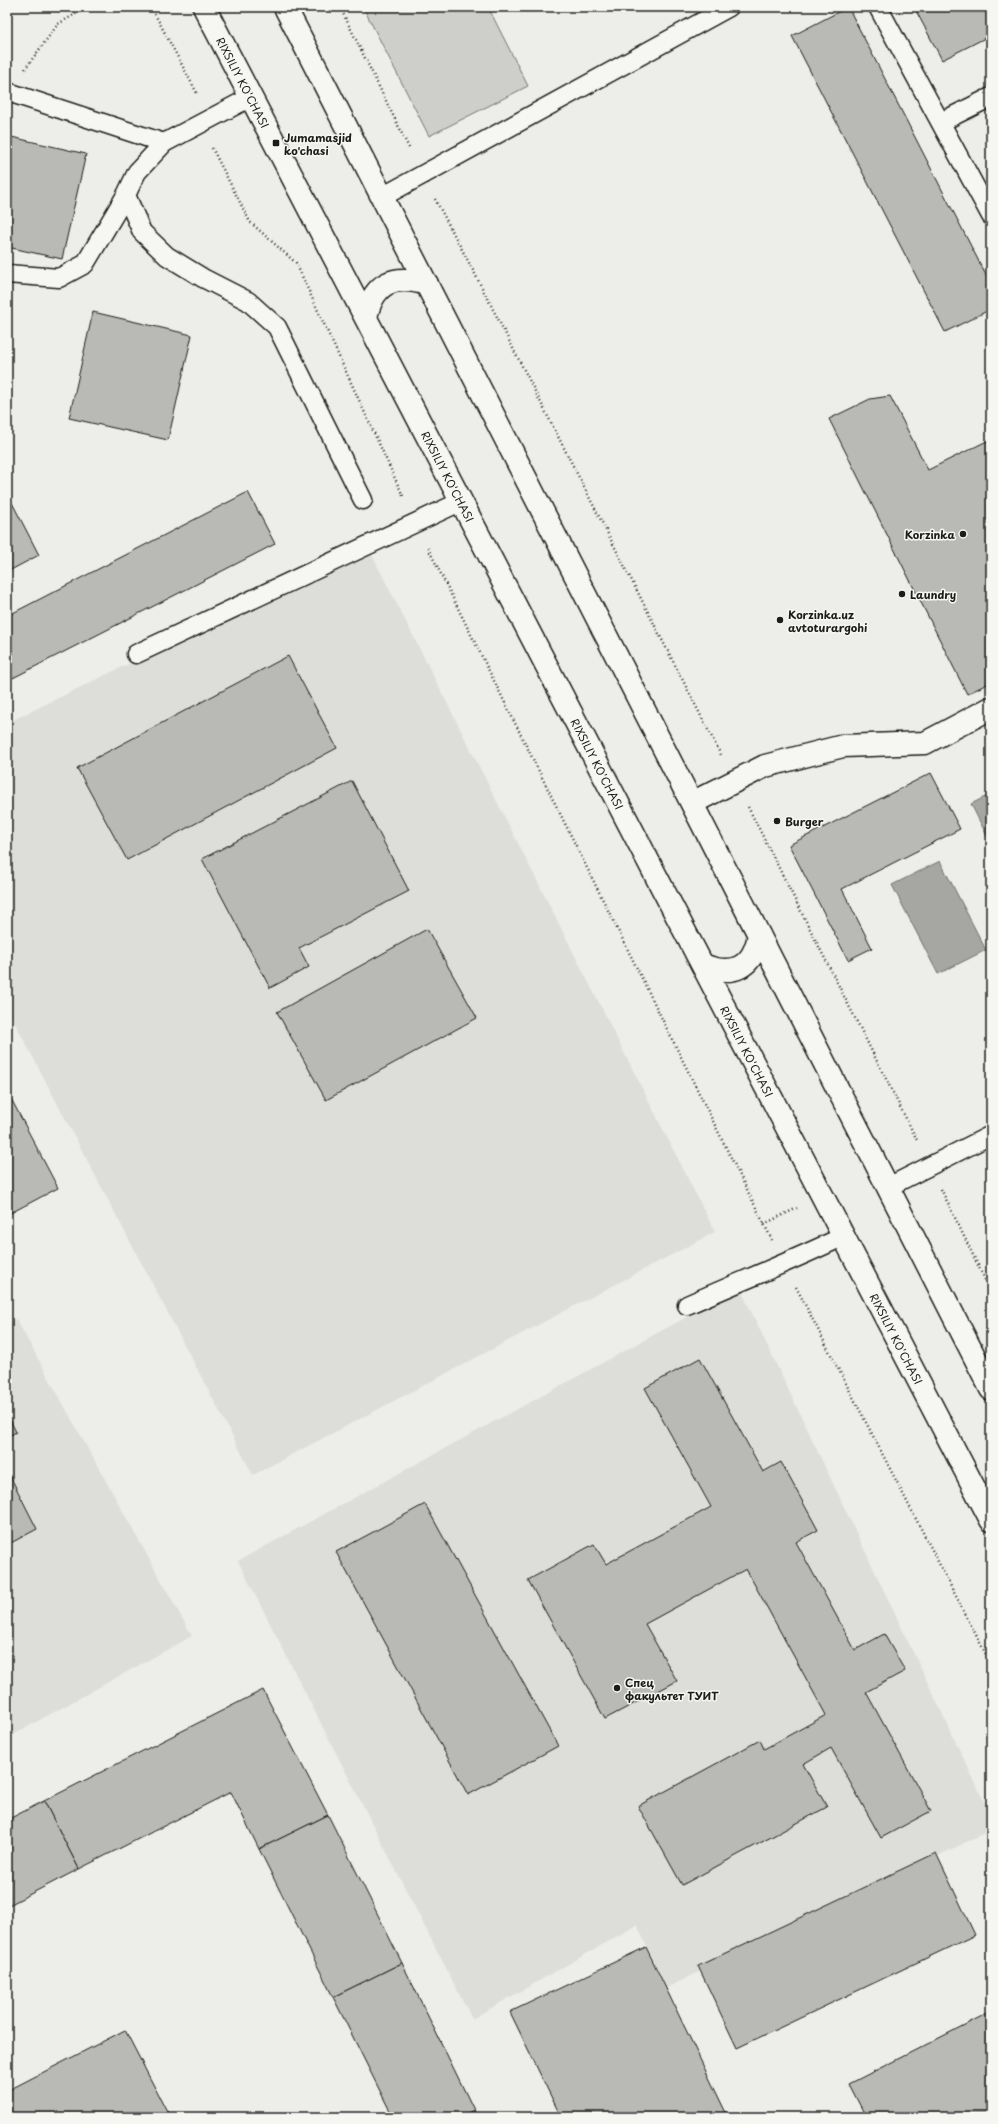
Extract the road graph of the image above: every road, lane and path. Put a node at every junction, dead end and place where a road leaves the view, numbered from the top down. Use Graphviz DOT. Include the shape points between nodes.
graph roads {
  1 [pos="88,7"];
  2 [pos="151,7"];
  3 [pos="204,7"];
  4 [pos="285,7"];
  5 [pos="340,7"];
  6 [pos="729,7"];
  7 [pos="878,7"];
  8 [pos="8,92"];
  9 [pos="251,97"];
  10 [pos="991,97"];
  11 [pos="211,119"];
  12 [pos="942,122"];
  13 [pos="164,143"];
  14 [pos="422,175"];
  15 [pos="126,195"];
  16 [pos="382,197"];
  17 [pos="991,216"];
  18 [pos="7,274"];
  19 [pos="427,284"];
  20 [pos="366,317"];
  21 [pos="363,500"];
  22 [pos="462,501"];
  23 [pos="416,524"];
  24 [pos="136,654"];
  25 [pos="991,708"];
  26 [pos="734,781"];
  27 [pos="692,804"];
  28 [pos="759,935"];
  29 [pos="703,965"];
  30 [pos="991,1135"];
  31 [pos="930,1166"];
  32 [pos="888,1187"];
  33 [pos="844,1236"];
  34 [pos="784,1264"];
  35 [pos="991,1292"];
  36 [pos="687,1305"];
  37 [pos="991,1389"];
  38 [pos="991,1520"];
  39 [pos="991,1664"];
  1 -- 8 [label="path" via="58,24"];
  2 -- 11 [label="path"];
  3 -- 9 [label="main road, RIXSILIY KO'CHASI"];
  4 -- 16 [label="main road"];
  5 -- 14 [label="path"];
  6 -- 14 [label="lane"];
  7 -- 12 [label="lane"];
  8 -- 13 [label="lane"];
  9 -- 11 [label="lane"];
  9 -- 20 [label="main road, RIXSILIY KO'CHASI"];
  10 -- 12 [label="lane"];
  11 -- 13 [label="lane"];
  11 -- 23 [label="path" via="214,153 250,222 296,263"];
  12 -- 17 [label="lane"];
  13 -- 15 [label="lane" via="137,172"];
  14 -- 16 [label="lane"];
  14 -- 26 [label="path"];
  15 -- 18 [label="lane" via="85,264 59,278"];
  15 -- 21 [label="lane" via="142,232 167,256 248,301 277,327"];
  16 -- 19 [label="main road"];
  19 -- 20 [label="main road" via="408,280 387,283 374,297"];
  19 -- 27 [label="main road"];
  20 -- 22 [label="main road, RIXSILIY KO'CHASI"];
  22 -- 23 [label="lane"];
  22 -- 29 [label="main road, RIXSILIY KO'CHASI"];
  23 -- 24 [label="lane"];
  23 -- 34 [label="path"];
  25 -- 26 [label="main road" via="925,743 844,746 765,766"];
  26 -- 27 [label="main road"];
  26 -- 31 [label="path"];
  27 -- 28 [label="main road"];
  28 -- 29 [label="main road" via="754,953 741,968 722,970"];
  28 -- 32 [label="main road"];
  29 -- 33 [label="main road, RIXSILIY KO'CHASI"];
  30 -- 31 [label="lane"];
  31 -- 32 [label="lane"];
  31 -- 35 [label="path"];
  32 -- 37 [label="main road"];
  33 -- 34 [label="lane"];
  33 -- 38 [label="main road, RIXSILIY KO'CHASI"];
  34 -- 36 [label="lane"];
  34 -- 39 [label="path"];
}
